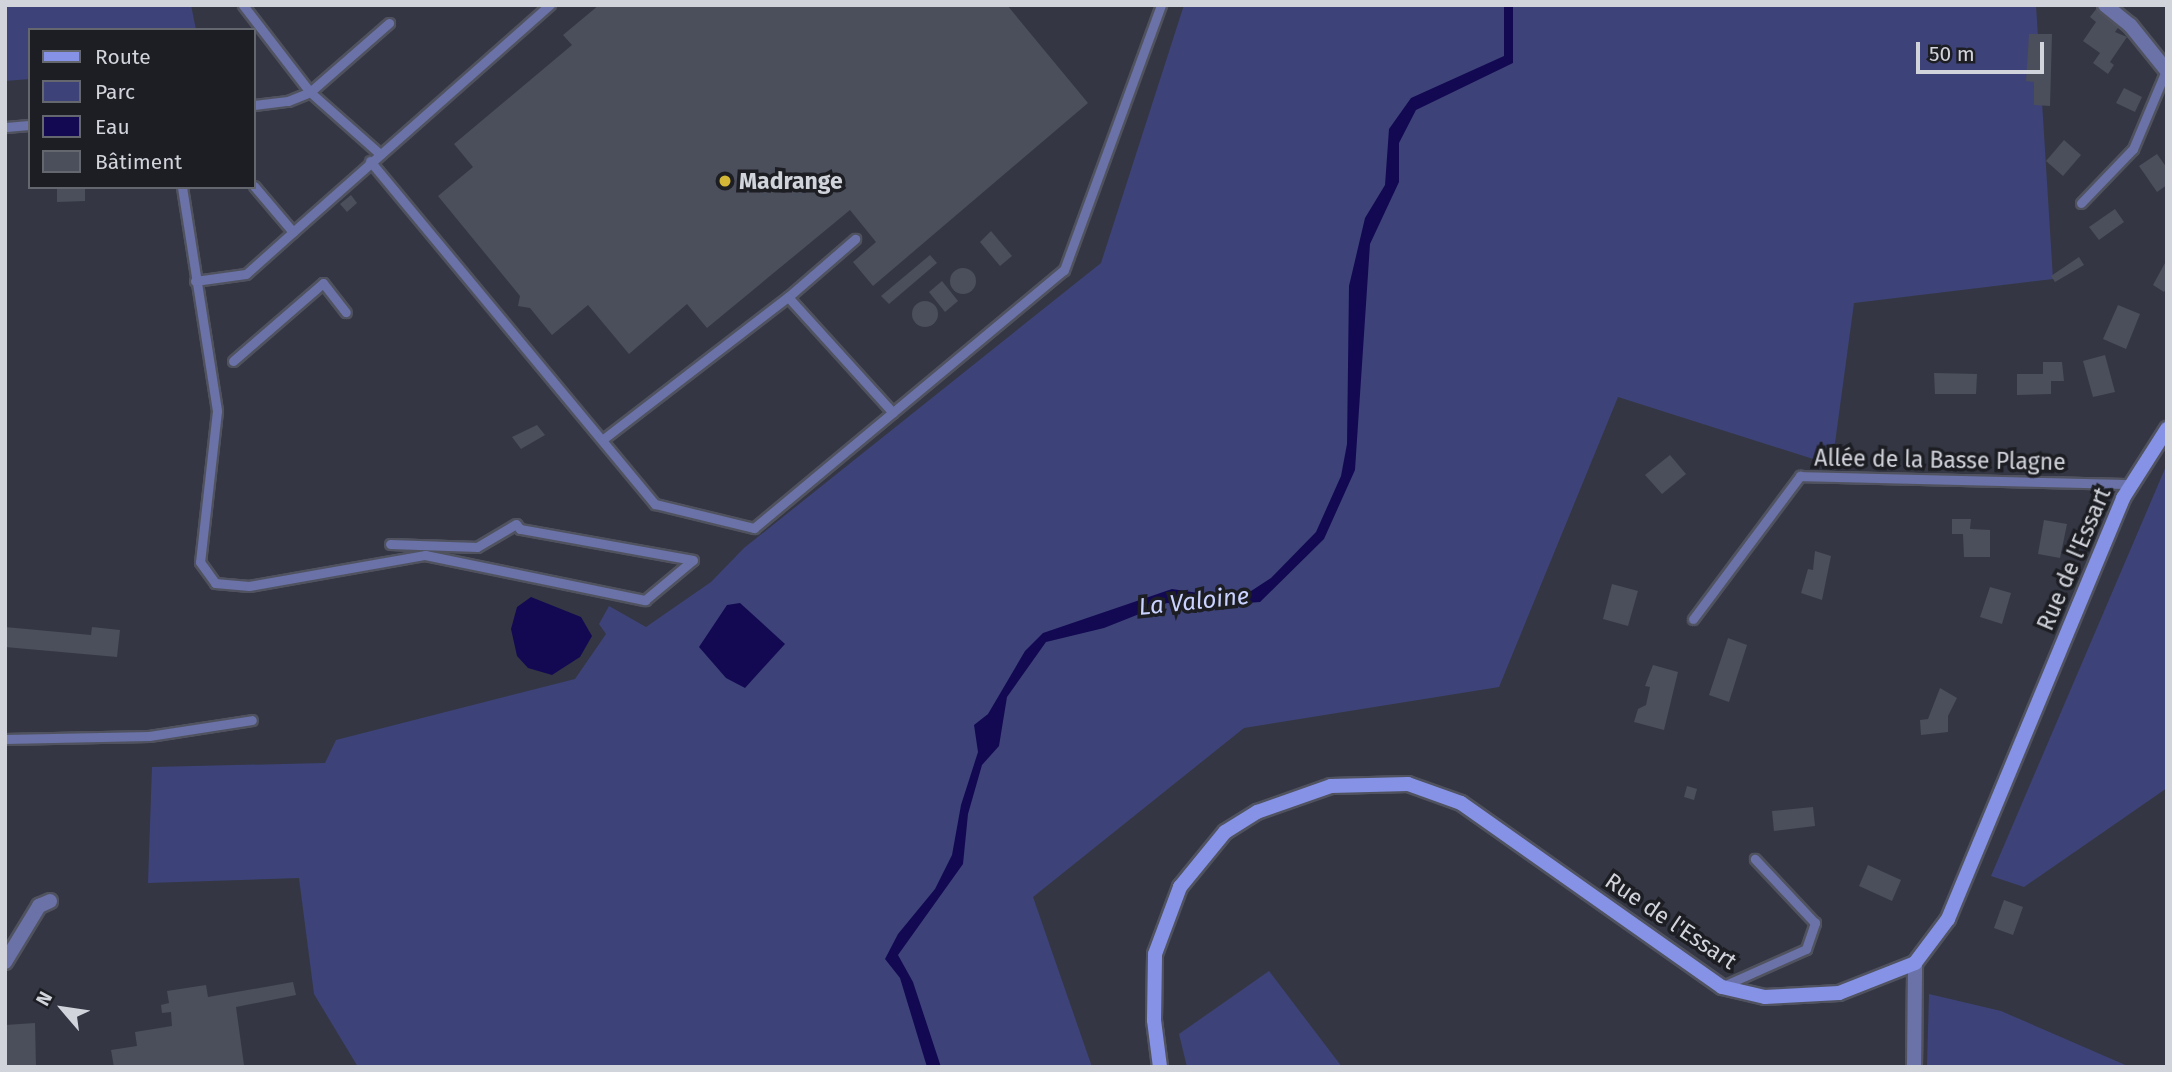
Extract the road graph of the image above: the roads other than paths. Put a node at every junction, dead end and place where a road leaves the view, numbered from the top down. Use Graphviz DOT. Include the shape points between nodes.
graph roads {
  1 [pos="243,5"];
  2 [pos="550,5"];
  3 [pos="1161,5"];
  4 [pos="2105,5"];
  5 [pos="388,23"];
  6 [pos="2166,69"];
  7 [pos="310,92"];
  8 [pos="256,105"];
  9 [pos="28,125"];
  10 [pos="5,127"];
  11 [pos="380,154"];
  12 [pos="370,161"];
  13 [pos="256,188"];
  14 [pos="182,189"];
  15 [pos="2081,203"];
  16 [pos="293,232"];
  17 [pos="855,239"];
  18 [pos="195,281"];
  19 [pos="788,297"];
  20 [pos="346,312"];
  21 [pos="233,360"];
  22 [pos="893,412"];
  23 [pos="2167,429"];
  24 [pos="602,440"];
  25 [pos="2131,484"];
  26 [pos="390,544"];
  27 [pos="1693,619"];
  28 [pos="251,720"];
  29 [pos="5,739"];
  30 [pos="1755,859"];
  31 [pos="50,901"];
  32 [pos="5,962"];
  33 [pos="1915,963"];
  34 [pos="1722,987"];
  35 [pos="1160,1067"];
  36 [pos="1914,1067"];
  1 -- 7 [label="lane"];
  2 -- 11 [label="lane"];
  3 -- 22 [label="lane" via="1065,270"];
  4 -- 6 [label="street" via="2130,26"];
  5 -- 7 [label="lane"];
  6 -- 15 [label="lane" via="2133,149"];
  7 -- 8 [label="lane" via="288,101"];
  7 -- 11 [label="lane"];
  9 -- 10 [label="lane"];
  11 -- 12 [label="lane"];
  12 -- 16 [label="lane"];
  12 -- 24 [label="lane"];
  13 -- 16 [label="lane"];
  14 -- 18 [label="lane"];
  16 -- 18 [label="lane" via="246,274"];
  17 -- 19 [label="lane"];
  18 -- 26 [label="lane" via="217,411 200,562 215,583 249,586 425,555 645,600 693,560 520,529 516,524 477,547"];
  19 -- 22 [label="lane"];
  19 -- 24 [label="lane"];
  20 -- 21 [label="lane" via="323,283"];
  22 -- 24 [label="lane" via="754,528 655,504"];
  23 -- 25 [label="street, Rue de l'Essart"];
  25 -- 27 [label="lane, Allée de la Basse Plagne" via="1800,476"];
  25 -- 33 [label="street, Rue de l'Essart" via="1948,919"];
  28 -- 29 [label="lane" via="149,736"];
  30 -- 34 [label="lane" via="1815,923 1806,948"];
  31 -- 32 [label="street" via="39,906"];
  33 -- 34 [label="street, Rue de l'Essart" via="1839,993 1765,997"];
  33 -- 36 [label="street"];
  34 -- 35 [label="street, Rue de l'Essart" via="1461,803 1408,785 1331,786 1257,812 1225,832 1180,887 1155,954 1154,1020"];
}
